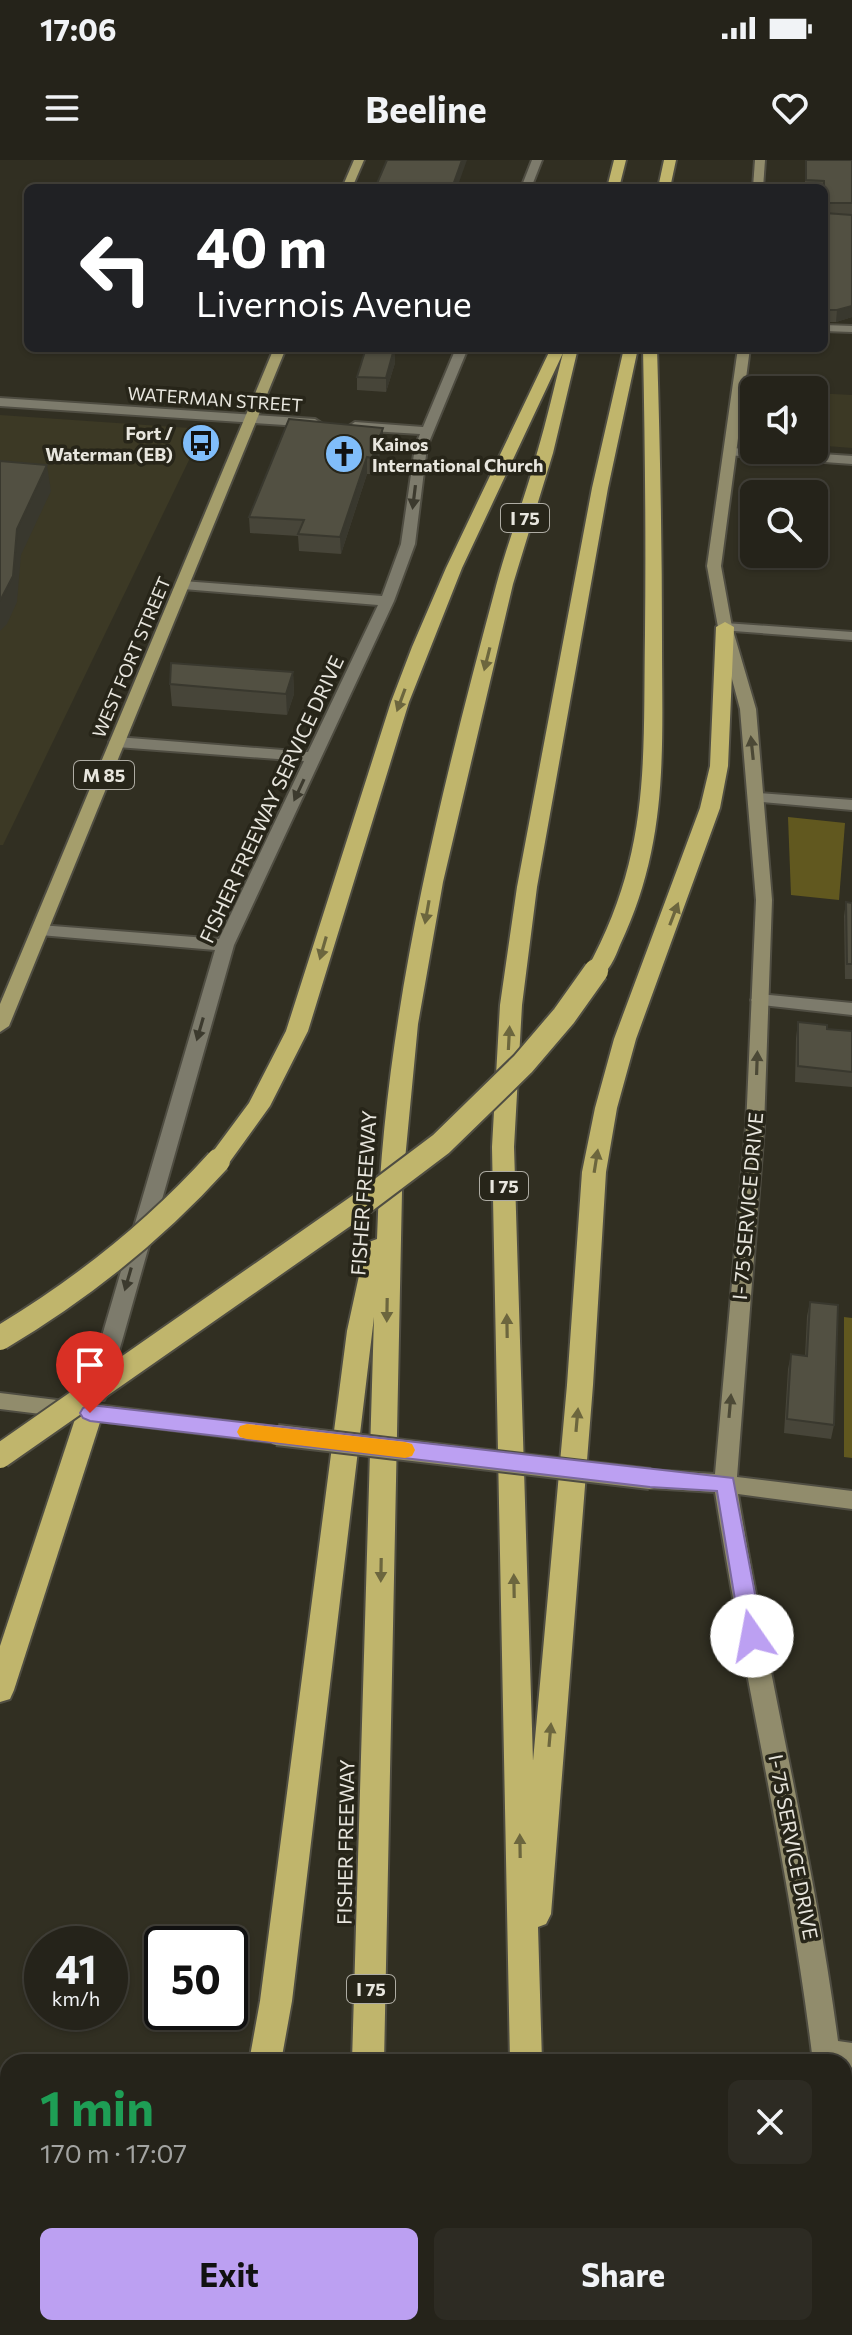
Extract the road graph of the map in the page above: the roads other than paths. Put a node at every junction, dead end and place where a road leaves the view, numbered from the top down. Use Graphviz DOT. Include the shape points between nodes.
graph roads {
  1 [pos="359,160"];
  2 [pos="537,160"];
  3 [pos="620,160"];
  4 [pos="670,160"];
  5 [pos="760,160"];
  6 [pos="349,184"];
  7 [pos="528,184"];
  8 [pos="614,184"];
  9 [pos="665,184"];
  10 [pos="758,184"];
  11 [pos="828,328"];
  12 [pos="852,329"];
  13 [pos="278,352"];
  14 [pos="460,352"];
  15 [pos="556,352"];
  16 [pos="570,352"];
  17 [pos="630,352"];
  18 [pos="650,352"];
  19 [pos="744,352"];
  20 [pos="0,402"];
  21 [pos="251,419"];
  22 [pos="428,431"];
  23 [pos="732,452"];
  24 [pos="852,460"];
  25 [pos="183,585"];
  26 [pos="387,601"];
  27 [pos="725,627"];
  28 [pos="852,636"];
  29 [pos="117,742"];
  30 [pos="314,757"];
  31 [pos="757,798"];
  32 [pos="852,805"];
  33 [pos="40,930"];
  34 [pos="225,945"];
  35 [pos="760,1000"];
  36 [pos="852,1009"];
  37 [pos="0,1026"];
  38 [pos="390,1191"];
  39 [pos="0,1338"];
  40 [pos="0,1401"];
  41 [pos="90,1413"];
  42 [pos="0,1456"];
  43 [pos="725,1484"];
  44 [pos="852,1500"];
  45 [pos="0,1690"];
  46 [pos="525,2049"];
  47 [pos="266,2054"];
  48 [pos="368,2054"];
  49 [pos="834,2054"];
  1 -- 6 [label="main road"];
  2 -- 7 [label="street"];
  3 -- 8 [label="highway"];
  4 -- 9 [label="highway"];
  5 -- 10 [label="main road"];
  11 -- 12 [label="street"];
  13 -- 21 [label="main road, WEST FORT STREET / M 85"];
  14 -- 22 [label="street, FISHER FREEWAY SERVICE DRIVE"];
  15 -- 39 [label="highway, one-way, bridge" via="415,661 297,1031 259,1106 218,1161 132,1248"];
  16 -- 38 [label="highway, FISHER FREEWAY / I 75, one-way" via="505,584 433,882 407,1024"];
  46 -- 17 [label="highway, I 75, one-way" via="503,1147 511,1005 529,871"];
  18 -- 42 [label="highway, bridge" via="652,796 625,915 596,971 523,1064 441,1144"];
  19 -- 23 [label="main road, I- 75 SERVICE DRIVE"];
  20 -- 21 [label="street, WATERMAN STREET"];
  21 -- 22 [label="street, WATERMAN STREET"];
  21 -- 25 [label="main road, WEST FORT STREET / M 85"];
  22 -- 26 [label="street, FISHER FREEWAY SERVICE DRIVE, one-way" via="421,447 408,544"];
  23 -- 24 [label="street"];
  23 -- 27 [label="main road, I- 75 SERVICE DRIVE" via="714,552"];
  25 -- 26 [label="street"];
  25 -- 29 [label="main road, WEST FORT STREET / M 85"];
  26 -- 30 [label="street, FISHER FREEWAY SERVICE DRIVE"];
  27 -- 28 [label="street"];
  31 -- 27 [label="main road, I- 75 SERVICE DRIVE, one-way" via="748,709"];
  46 -- 27 [label="highway, one-way" via="594,1172 625,1039 710,808 719,766"];
  29 -- 30 [label="street"];
  29 -- 33 [label="main road, WEST FORT STREET / M 85"];
  30 -- 34 [label="street, FISHER FREEWAY SERVICE DRIVE, one-way"];
  31 -- 32 [label="street"];
  31 -- 35 [label="main road, I- 75 SERVICE DRIVE" via="764,900"];
  33 -- 34 [label="street"];
  33 -- 37 [label="main road, WEST FORT STREET / M 85"];
  34 -- 41 [label="street, FISHER FREEWAY SERVICE DRIVE, one-way"];
  35 -- 36 [label="street"];
  43 -- 35 [label="main road, I- 75 SERVICE DRIVE, one-way" via="755,1127"];
  38 -- 47 [label="highway" via="359,1331"];
  38 -- 48 [label="highway, FISHER FREEWAY / I 75, one-way"];
  40 -- 41 [label="main road"];
  41 -- 43 [label="main road, bridge"];
  41 -- 45 [label="highway"];
  43 -- 44 [label="main road"];
  43 -- 49 [label="main road, I- 75 SERVICE DRIVE"];
}
